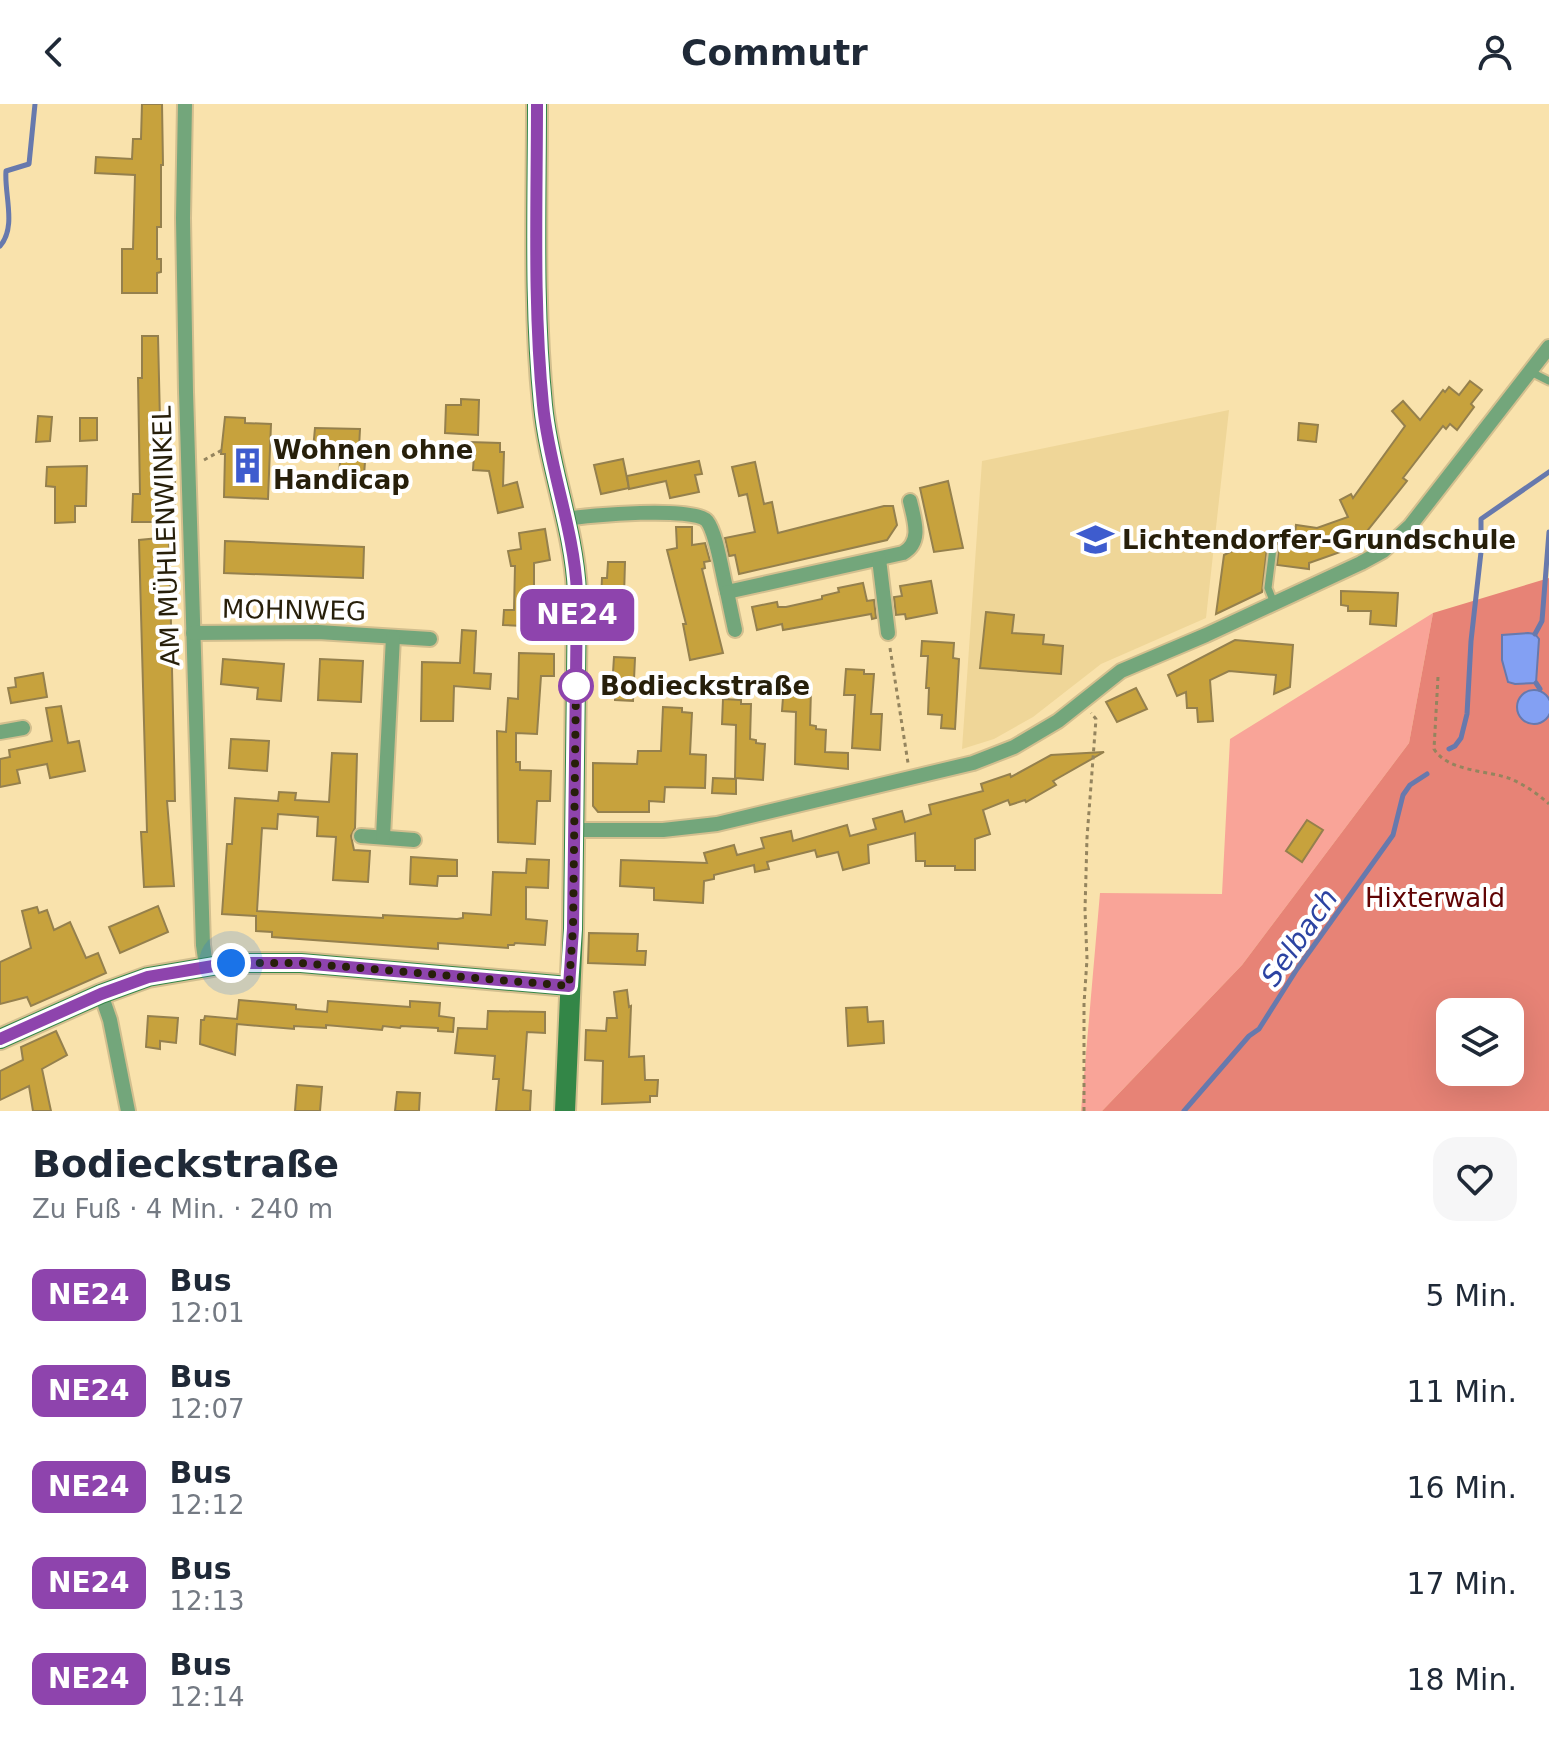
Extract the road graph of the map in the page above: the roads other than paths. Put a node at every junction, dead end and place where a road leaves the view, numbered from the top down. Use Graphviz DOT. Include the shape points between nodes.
graph roads {
  1 [pos="185,104"];
  2 [pos="537,104"];
  3 [pos="1549,347"];
  4 [pos="1529,371"];
  5 [pos="1549,381"];
  6 [pos="910,501"];
  7 [pos="567,519"];
  8 [pos="1273,548"];
  9 [pos="879,559"];
  10 [pos="727,592"];
  11 [pos="1274,603"];
  12 [pos="735,630"];
  13 [pos="193,633"];
  14 [pos="888,633"];
  15 [pos="393,637"];
  16 [pos="430,639"];
  17 [pos="23,728"];
  18 [pos="0,732"];
  19 [pos="572,830"];
  20 [pos="361,836"];
  21 [pos="383,837"];
  22 [pos="414,840"];
  23 [pos="206,966"];
  24 [pos="569,986"];
  25 [pos="101,994"];
  26 [pos="0,1039"];
  27 [pos="128,1111"];
  28 [pos="565,1111"];
  1 -- 13 [label="street, AM MÜHLENWINKEL"];
  2 -- 7 [label="main road" via="537,304 543,403"];
  3 -- 4 [label="street"];
  4 -- 5 [label="lane"];
  4 -- 11 [label="street" via="1395,542"];
  6 -- 9 [label="street" via="913,545"];
  7 -- 10 [label="street" via="701,516 712,532"];
  7 -- 19 [label="main road" via="577,592"];
  8 -- 11 [label="lane" via="1268,588"];
  9 -- 10 [label="street"];
  9 -- 14 [label="street"];
  10 -- 12 [label="street"];
  11 -- 19 [label="street" via="1121,671 1058,721 973,763 690,828"];
  13 -- 15 [label="street, MOHNWEG"];
  13 -- 23 [label="street, AM MÜHLENWINKEL"];
  15 -- 16 [label="street, MOHNWEG"];
  15 -- 21 [label="street, MOHNWEG"];
  17 -- 18 [label="street"];
  19 -- 24 [label="main road"];
  20 -- 21 [label="street"];
  21 -- 22 [label="street"];
  23 -- 24 [label="main road" via="301,963"];
  23 -- 25 [label="main road" via="148,977"];
  24 -- 28 [label="main road"];
  25 -- 26 [label="main road"];
  25 -- 27 [label="street"];
}
